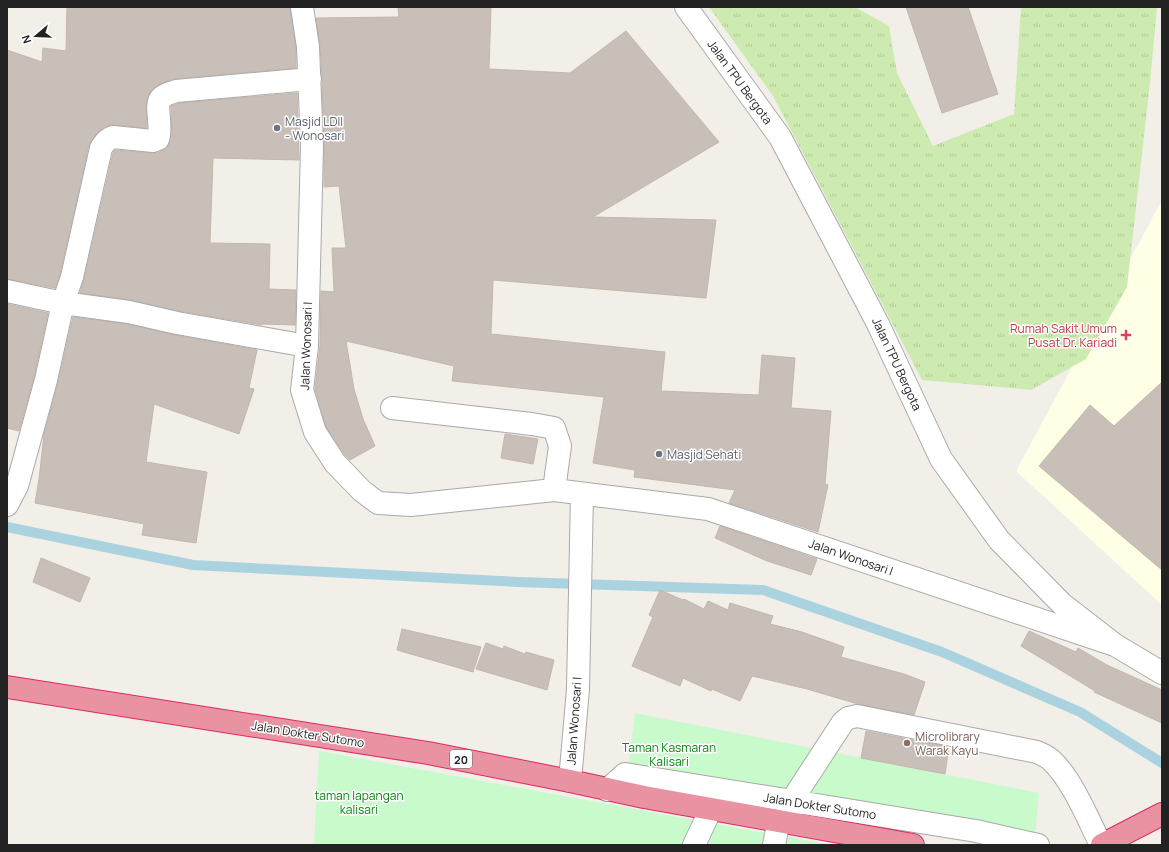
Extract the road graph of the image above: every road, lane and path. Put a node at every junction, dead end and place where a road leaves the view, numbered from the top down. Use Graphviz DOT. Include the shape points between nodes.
graph roads {
  1 [pos="302,7"];
  2 [pos="686,7"];
  3 [pos="310,79"];
  4 [pos="7,292"];
  5 [pos="63,303"];
  6 [pos="307,346"];
  7 [pos="392,408"];
  8 [pos="554,490"];
  9 [pos="582,503"];
  10 [pos="7,505"];
  11 [pos="1115,645"];
  12 [pos="1162,673"];
  13 [pos="7,687"];
  14 [pos="570,781"];
  15 [pos="607,790"];
  16 [pos="791,801"];
  17 [pos="711,809"];
  18 [pos="1154,818"];
  19 [pos="779,820"];
  20 [pos="694,845"];
  21 [pos="774,845"];
  22 [pos="913,845"];
  23 [pos="1038,845"];
  24 [pos="1102,845"];
  1 -- 3 [label="street, Jalan Wonosari I"];
  2 -- 11 [label="street, Jalan TPU Bergota" via="780,137 878,324 941,459 999,540 1062,604"];
  3 -- 5 [label="street" via="176,91 161,97 158,103 158,138 153,141 113,137 107,139 101,148 72,277"];
  3 -- 6 [label="street, Jalan Wonosari I" via="312,147"];
  4 -- 5 [label="street"];
  5 -- 6 [label="street" via="129,312"];
  5 -- 10 [label="street" via="18,486"];
  6 -- 8 [label="street, Jalan Wonosari I" via="302,390 315,432 336,463 362,492 378,503 411,505"];
  7 -- 8 [label="street" via="554,428 560,446"];
  8 -- 9 [label="street, Jalan Wonosari I"];
  9 -- 11 [label="street, Jalan Wonosari I" via="708,509"];
  9 -- 14 [label="street, Jalan Wonosari I" via="578,689"];
  11 -- 12 [label="street, Jalan TPU Bergota"];
  13 -- 14 [label="highway, Jalan Dokter Sutomo / 20" via="420,752"];
  14 -- 15 [label="highway, Jalan Dokter Sutomo / 20"];
  15 -- 16 [label="street, Jalan Dokter Sutomo" via="625,774"];
  15 -- 17 [label="highway, Jalan Dokter Sutomo / 20"];
  16 -- 19 [label="street"];
  16 -- 23 [label="street, Jalan Dokter Sutomo" via="976,831"];
  16 -- 24 [label="street" via="843,722 857,716 1037,752 1050,759 1062,774 1077,796"];
  17 -- 19 [label="highway, Jalan Dokter Sutomo / 20"];
  17 -- 20 [label="street"];
  18 -- 24 [label="highway"];
  19 -- 21 [label="street"];
  19 -- 22 [label="highway, Jalan Dokter Sutomo / 20"];
}
